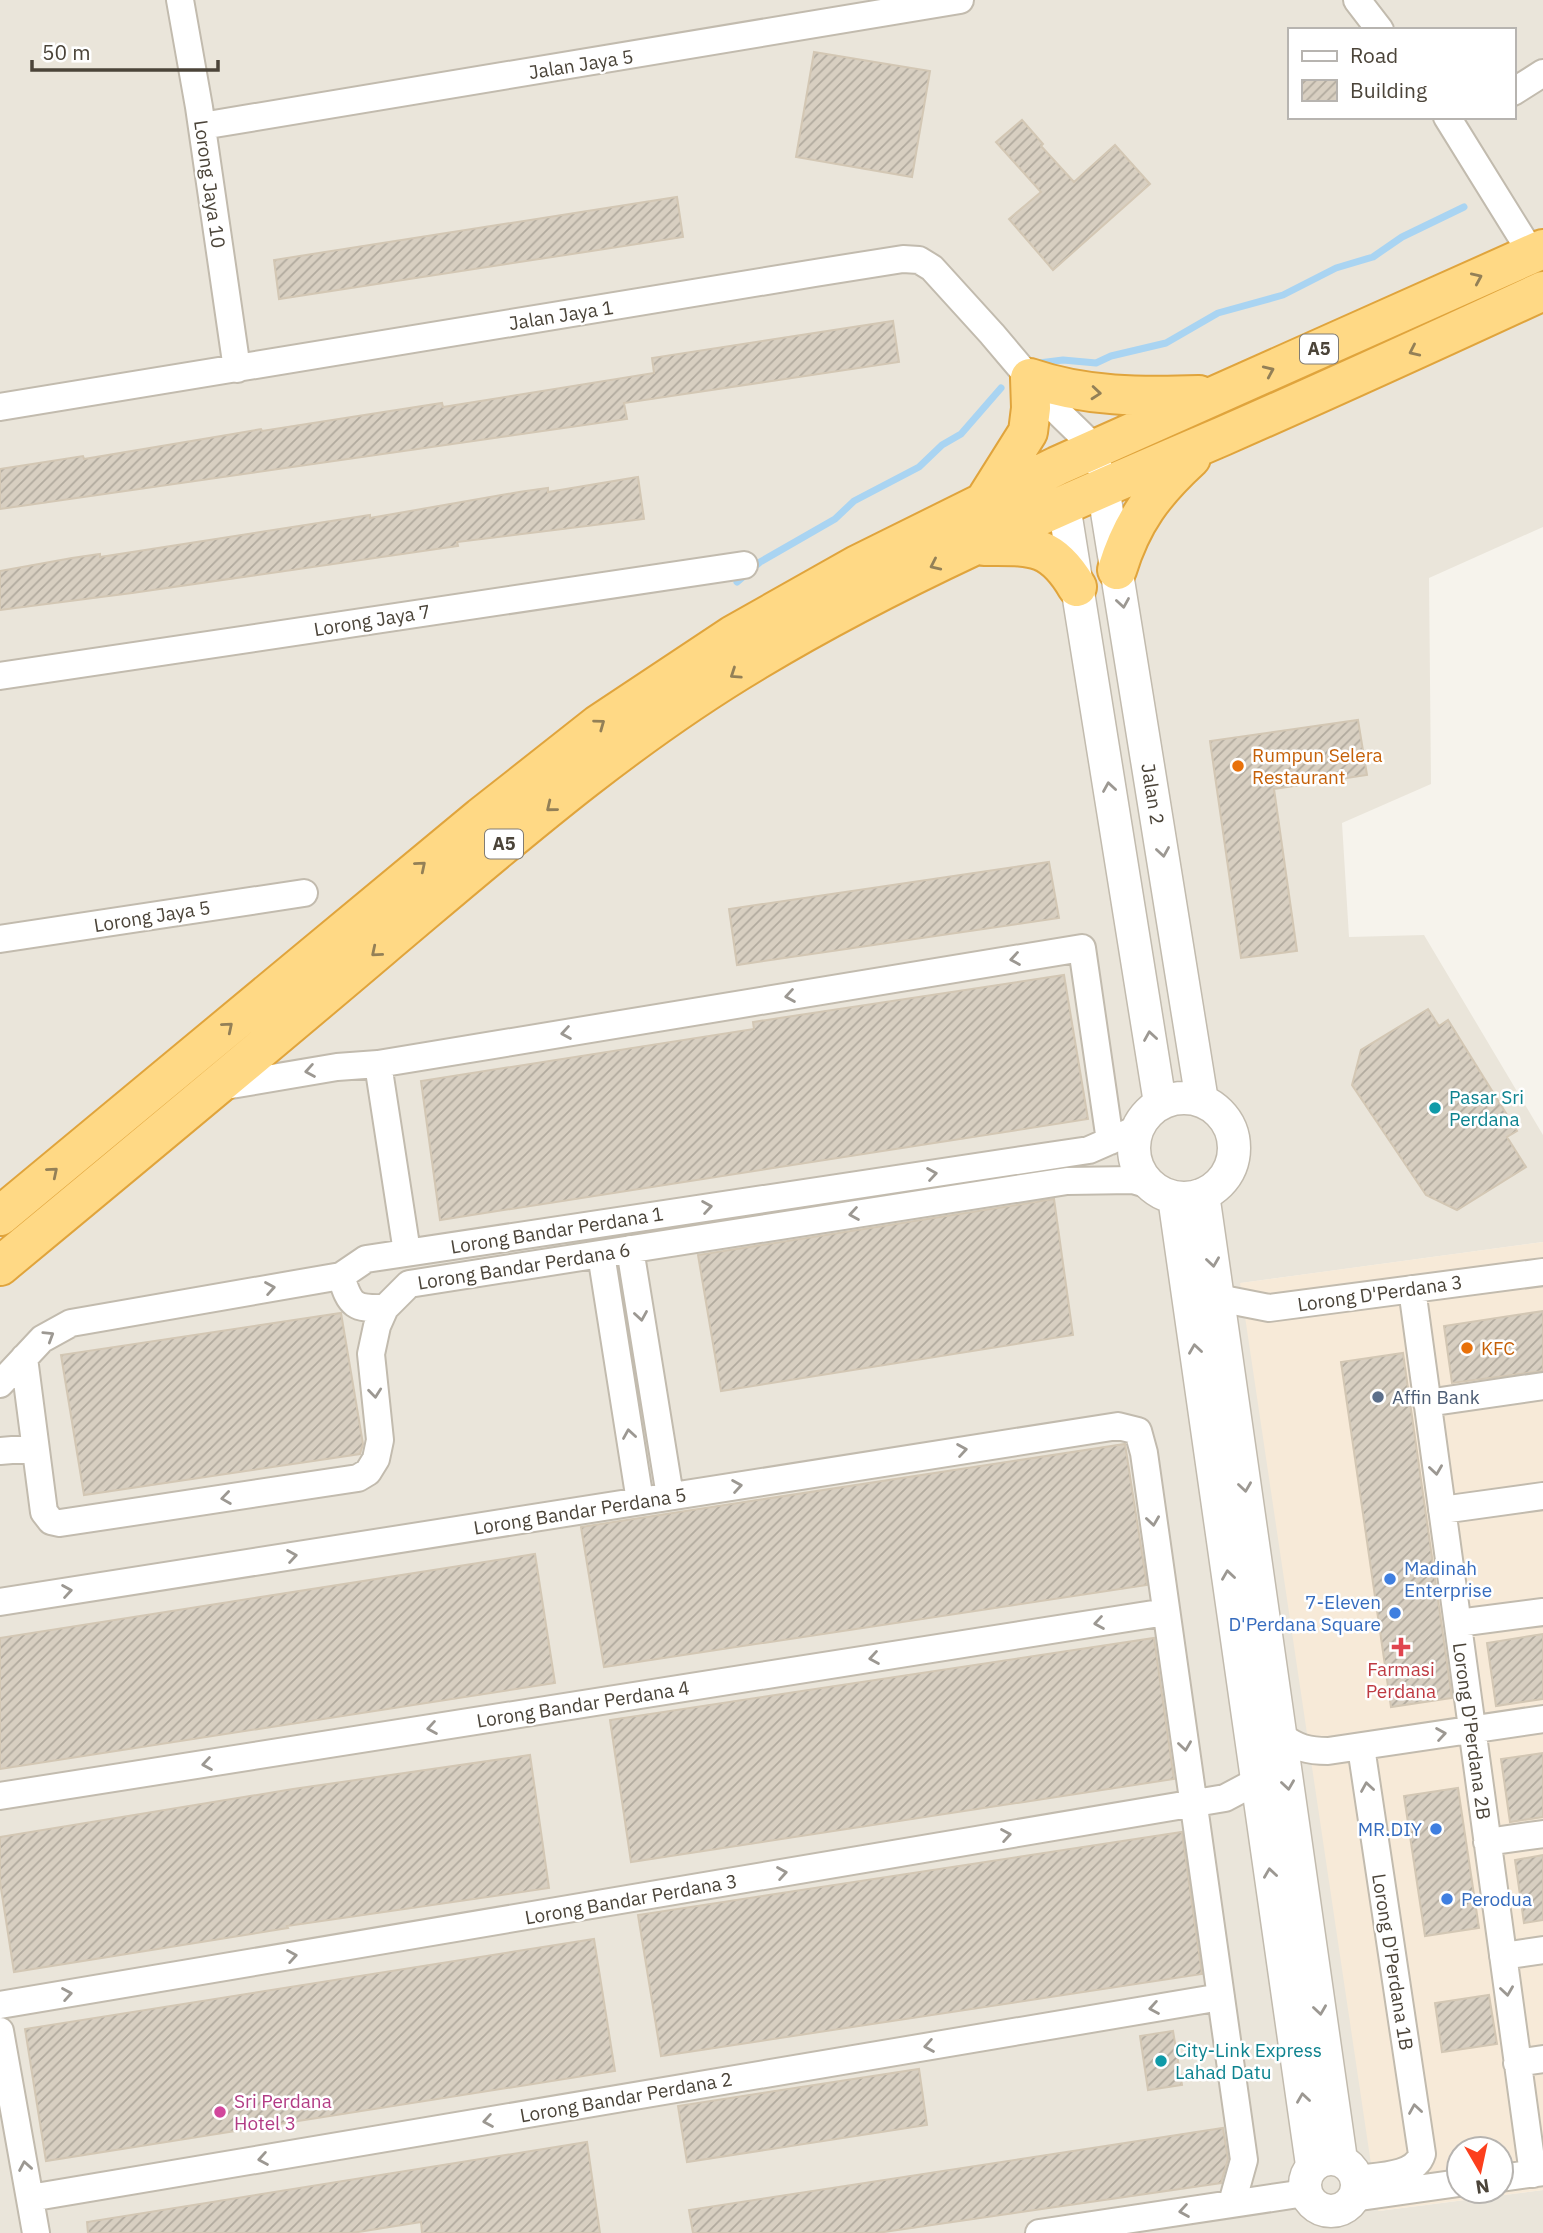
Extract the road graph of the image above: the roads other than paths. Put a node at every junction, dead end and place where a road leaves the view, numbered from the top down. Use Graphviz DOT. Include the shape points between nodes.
graph roads {
  1 [pos="180,0"];
  2 [pos="960,0"];
  3 [pos="1357,0"];
  4 [pos="1378,28"];
  5 [pos="1543,73"];
  6 [pos="1515,91"];
  7 [pos="1458,121"];
  8 [pos="202,126"];
  9 [pos="1538,252"];
  10 [pos="1543,291"];
  11 [pos="237,369"];
  12 [pos="1030,378"];
  13 [pos="1215,395"];
  14 [pos="0,407"];
  15 [pos="1058,412"];
  16 [pos="1208,442"];
  17 [pos="1095,448"];
  18 [pos="1057,466"];
  19 [pos="1102,488"];
  20 [pos="984,502"];
  21 [pos="1064,505"];
  22 [pos="976,546"];
  23 [pos="744,565"];
  24 [pos="1117,570"];
  25 [pos="1077,587"];
  26 [pos="0,676"];
  27 [pos="304,893"];
  28 [pos="0,939"];
  29 [pos="378,1064"];
  30 [pos="217,1087"];
  31 [pos="1202,1101"];
  32 [pos="1160,1103"];
  33 [pos="1124,1135"];
  34 [pos="1176,1192"];
  35 [pos="0,1216"];
  36 [pos="631,1249"];
  37 [pos="407,1252"];
  38 [pos="601,1254"];
  39 [pos="0,1266"];
  40 [pos="1543,1272"];
  41 [pos="341,1276"];
  42 [pos="1412,1289"];
  43 [pos="1218,1298"];
  44 [pos="385,1308"];
  45 [pos="24,1358"];
  46 [pos="0,1384"];
  47 [pos="1543,1386"];
  48 [pos="1427,1403"];
  49 [pos="35,1448"];
  50 [pos="0,1451"];
  51 [pos="670,1496"];
  52 [pos="1543,1496"];
  53 [pos="640,1501"];
  54 [pos="1442,1510"];
  55 [pos="0,1602"];
  56 [pos="1166,1612"];
  57 [pos="1543,1612"];
  58 [pos="1458,1623"];
  59 [pos="1543,1719"];
  60 [pos="1472,1729"];
  61 [pos="1281,1736"];
  62 [pos="1361,1747"];
  63 [pos="1257,1781"];
  64 [pos="0,1796"];
  65 [pos="1193,1804"];
  66 [pos="1543,1834"];
  67 [pos="1487,1842"];
  68 [pos="1543,1950"];
  69 [pos="1503,1955"];
  70 [pos="1221,1997"];
  71 [pos="0,2005"];
  72 [pos="0,2031"];
  73 [pos="1530,2061"];
  74 [pos="1244,2160"];
  75 [pos="1538,2173"];
  76 [pos="1515,2176"];
  77 [pos="1445,2185"];
  78 [pos="1329,2197"];
  79 [pos="30,2198"];
  80 [pos="1232,2203"];
  81 [pos="36,2233"];
  82 [pos="1039,2233"];
  1 -- 8 [label="street, Lorong Jaya 10"];
  2 -- 8 [label="street, Jalan Jaya 5"];
  3 -- 4 [label="street"];
  5 -- 6 [label="street"];
  7 -- 9 [label="street"];
  8 -- 11 [label="street, Lorong Jaya 10"];
  13 -- 9 [label="highway, A5, one-way"];
  10 -- 16 [label="highway, A5, one-way"];
  11 -- 12 [label="street, Jalan Jaya 1" via="903,259 919,260 932,268"];
  11 -- 14 [label="street, Jalan Jaya 1"];
  12 -- 13 [label="highway, one-way" via="1093,393"];
  12 -- 15 [label="street, Jalan Jaya 1"];
  12 -- 20 [label="highway" via="1028,432"];
  13 -- 17 [label="highway, A5"];
  15 -- 17 [label="street, Jalan Jaya 1"];
  15 -- 18 [label="street"];
  16 -- 19 [label="highway, A5"];
  16 -- 24 [label="highway" via="1151,498 1126,542"];
  17 -- 18 [label="highway, A5"];
  17 -- 19 [label="street"];
  18 -- 20 [label="highway, A5"];
  18 -- 21 [label="street"];
  19 -- 21 [label="highway, A5"];
  19 -- 24 [label="street, Jalan 2"];
  35 -- 20 [label="highway, A5, one-way" via="599,724 733,635 857,565"];
  21 -- 22 [label="highway, A5"];
  21 -- 25 [label="street"];
  22 -- 25 [label="highway" via="1028,546 1052,556"];
  22 -- 30 [label="highway, A5, one-way" via="856,603 753,662 632,742"];
  23 -- 26 [label="street, Lorong Jaya 7"];
  24 -- 31 [label="street, Jalan 2, one-way"];
  32 -- 25 [label="street, one-way"];
  27 -- 28 [label="street, Lorong Jaya 5"];
  29 -- 30 [label="street, one-way"];
  33 -- 29 [label="street, one-way" via="1082,948"];
  29 -- 37 [label="street"];
  30 -- 39 [label="highway, A5"];
  31 -- 32 [label="street" via="1188,1097"];
  31 -- 34 [label="street" via="1227,1121 1234,1136 1231,1168 1222,1182"];
  32 -- 33 [label="street"];
  33 -- 34 [label="street" via="1134,1144 1141,1173"];
  37 -- 33 [label="street, Lorong Bandar Perdana 1, one-way" via="1089,1150"];
  34 -- 36 [label="street, Lorong Bandar Perdana 6, one-way" via="1133,1181 1067,1181"];
  34 -- 43 [label="street, one-way"];
  63 -- 34 [label="street, one-way"];
  36 -- 38 [label="street, Lorong Bandar Perdana 6"];
  36 -- 51 [label="street, one-way"];
  37 -- 41 [label="street, Lorong Bandar Perdana 1" via="366,1259"];
  38 -- 44 [label="street, Lorong Bandar Perdana 6" via="409,1284"];
  53 -- 38 [label="street, one-way"];
  40 -- 42 [label="street, Lorong D'Perdana 3"];
  41 -- 44 [label="street" via="352,1303"];
  45 -- 41 [label="street, Lorong Bandar Perdana 1, one-way" via="42,1339 71,1323"];
  42 -- 43 [label="street, Lorong D'Perdana 3" via="1269,1308"];
  42 -- 48 [label="street, Lorong D'Perdana 2B"];
  43 -- 61 [label="street, one-way"];
  44 -- 49 [label="street, Lorong Bandar Perdana 6, one-way" via="371,1354 380,1440 376,1459 358,1478 60,1523 44,1512"];
  45 -- 46 [label="street, Lorong Bandar Perdana 1"];
  45 -- 49 [label="street, Lorong Bandar Perdana 6"];
  47 -- 48 [label="street"];
  48 -- 54 [label="street, Lorong D'Perdana 2B, one-way"];
  49 -- 50 [label="street"];
  51 -- 53 [label="street, Lorong Bandar Perdana 5"];
  51 -- 56 [label="street, Lorong Bandar Perdana 5, one-way" via="1118,1426 1138,1432 1144,1453"];
  52 -- 54 [label="street"];
  55 -- 53 [label="street, Lorong Bandar Perdana 5, one-way"];
  54 -- 58 [label="street, Lorong D'Perdana 2B"];
  56 -- 64 [label="street, Lorong Bandar Perdana 4, one-way"];
  56 -- 65 [label="street, one-way"];
  57 -- 58 [label="street"];
  58 -- 60 [label="street, Lorong D'Perdana 2B"];
  59 -- 60 [label="street"];
  62 -- 60 [label="street, one-way"];
  60 -- 67 [label="street, Lorong D'Perdana 2B"];
  61 -- 62 [label="street" via="1307,1751"];
  61 -- 78 [label="street, one-way"];
  78 -- 62 [label="street, Lorong D'Perdana 1B, one-way" via="1408,2170 1420,2162 1422,2154"];
  63 -- 65 [label="street, Lorong Bandar Perdana 3" via="1225,1798"];
  78 -- 63 [label="street, one-way"];
  65 -- 70 [label="street"];
  71 -- 65 [label="street, Lorong Bandar Perdana 3, one-way"];
  66 -- 67 [label="street"];
  67 -- 69 [label="street, Lorong D'Perdana 2B"];
  68 -- 69 [label="street"];
  69 -- 73 [label="street, Lorong D'Perdana 2B, one-way"];
  70 -- 74 [label="street"];
  70 -- 79 [label="street, Lorong Bandar Perdana 2, one-way"];
  79 -- 72 [label="street, one-way"];
  73 -- 75 [label="street, Lorong D'Perdana 2B"];
  74 -- 78 [label="street"];
  74 -- 80 [label="street"];
  75 -- 76 [label="street"];
  77 -- 78 [label="street"];
  78 -- 80 [label="street"];
  79 -- 81 [label="street"];
  80 -- 82 [label="street, one-way"];
}
